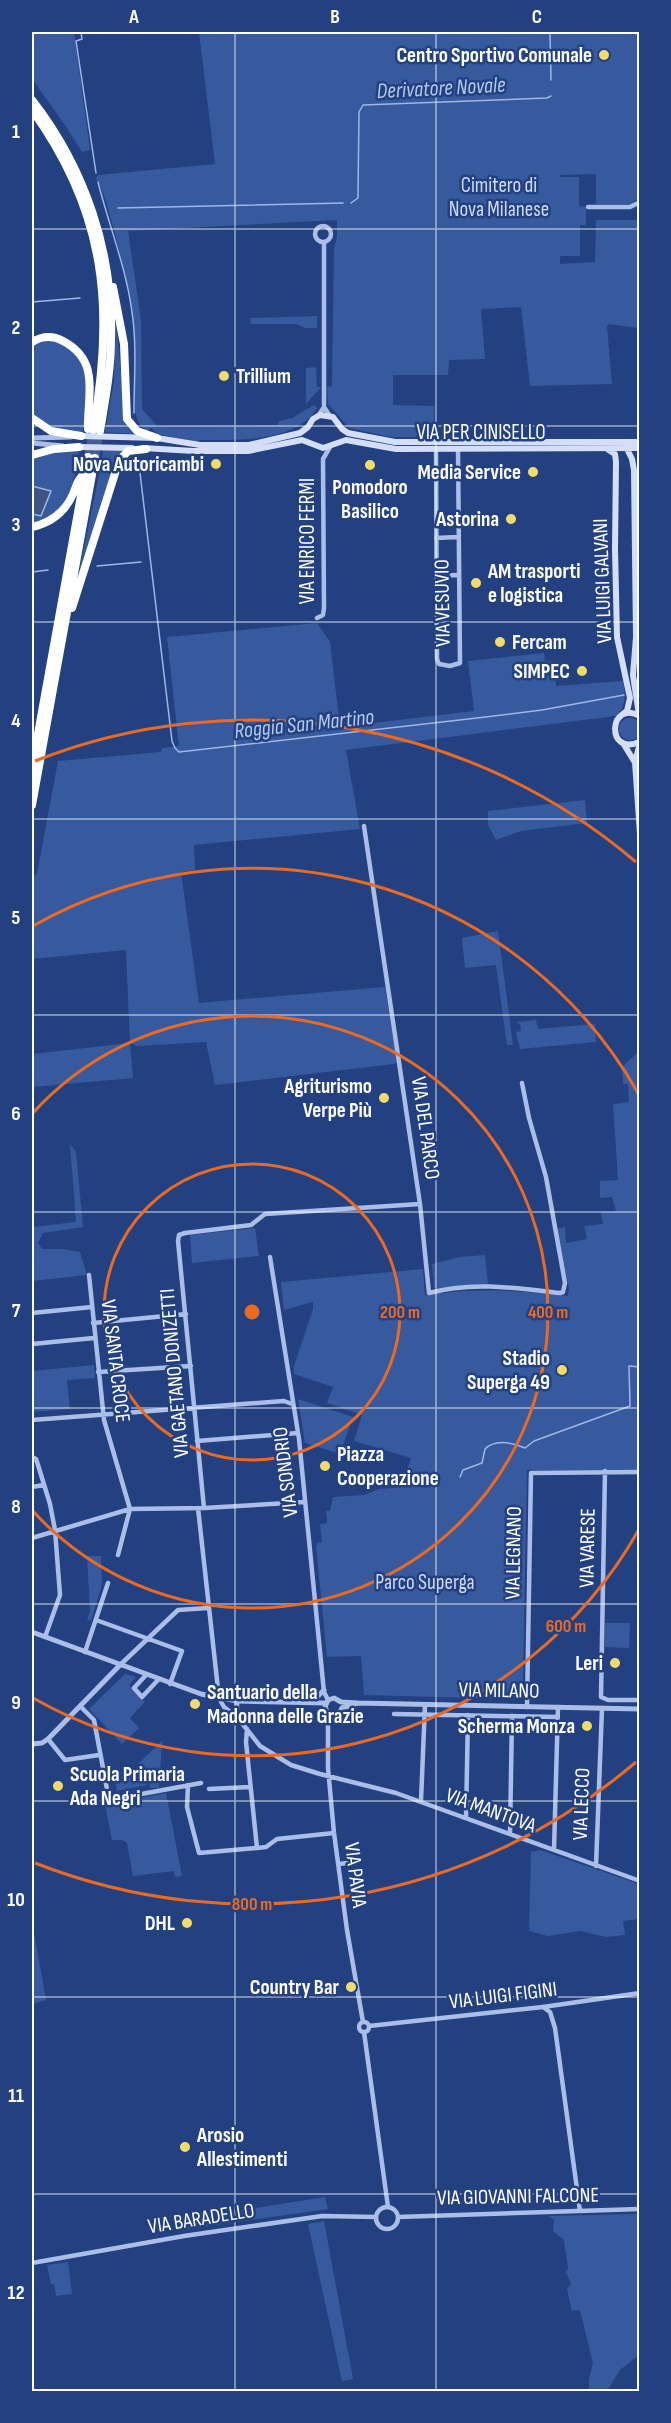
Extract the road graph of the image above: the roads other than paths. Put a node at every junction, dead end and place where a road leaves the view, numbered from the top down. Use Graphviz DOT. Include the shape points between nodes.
graph roads {
  1 [pos="32,99"];
  2 [pos="32,111"];
  3 [pos="639,202"];
  4 [pos="588,207"];
  5 [pos="98,232"];
  6 [pos="324,242"];
  7 [pos="32,342"];
  8 [pos="324,407"];
  9 [pos="318,416"];
  10 [pos="330,416"];
  11 [pos="32,418"];
  12 [pos="308,427"];
  13 [pos="341,428"];
  14 [pos="94,430"];
  15 [pos="81,436"];
  16 [pos="32,438"];
  17 [pos="156,438"];
  18 [pos="338,441"];
  19 [pos="32,443"];
  20 [pos="314,444"];
  21 [pos="604,445"];
  22 [pos="639,446"];
  23 [pos="79,447"];
  24 [pos="330,447"];
  25 [pos="626,447"];
  26 [pos="146,449"];
  27 [pos="436,449"];
  28 [pos="458,449"];
  29 [pos="32,455"];
  30 [pos="323,459"];
  31 [pos="616,462"];
  32 [pos="634,466"];
  33 [pos="85,473"];
  34 [pos="32,527"];
  35 [pos="458,537"];
  36 [pos="436,538"];
  37 [pos="458,575"];
  38 [pos="437,576"];
  39 [pos="317,618"];
  40 [pos="632,697"];
  41 [pos="623,714"];
  42 [pos="639,716"];
  43 [pos="45,730"];
  44 [pos="639,742"];
  45 [pos="623,743"];
  46 [pos="635,762"];
  47 [pos="32,767"];
  48 [pos="32,805"];
  49 [pos="364,826"];
  50 [pos="639,834"];
  51 [pos="522,1083"];
  52 [pos="420,1204"];
  53 [pos="270,1257"];
  54 [pos="89,1275"];
  55 [pos="92,1307"];
  56 [pos="32,1312"];
  57 [pos="186,1314"];
  58 [pos="93,1323"];
  59 [pos="94,1338"];
  60 [pos="32,1344"];
  61 [pos="191,1366"];
  62 [pos="98,1372"];
  63 [pos="293,1407"];
  64 [pos="194,1408"];
  65 [pos="103,1414"];
  66 [pos="32,1420"];
  67 [pos="298,1433"];
  68 [pos="197,1441"];
  69 [pos="32,1457"];
  70 [pos="604,1472"];
  71 [pos="639,1472"];
  72 [pos="44,1485"];
  73 [pos="32,1486"];
  74 [pos="305,1502"];
  75 [pos="201,1508"];
  76 [pos="130,1509"];
  77 [pos="55,1530"];
  78 [pos="32,1538"];
  79 [pos="118,1555"];
  80 [pos="108,1583"];
  81 [pos="208,1608"];
  82 [pos="96,1620"];
  83 [pos="32,1632"];
  84 [pos="45,1637"];
  85 [pos="148,1638"];
  86 [pos="85,1652"];
  87 [pos="120,1665"];
  88 [pos="146,1675"];
  89 [pos="158,1680"];
  90 [pos="170,1684"];
  91 [pos="324,1687"];
  92 [pos="219,1698"];
  93 [pos="639,1700"];
  94 [pos="237,1701"];
  95 [pos="288,1702"];
  96 [pos="341,1705"];
  97 [pos="424,1705"];
  98 [pos="80,1706"];
  99 [pos="329,1706"];
  100 [pos="526,1707"];
  101 [pos="558,1707"];
  102 [pos="602,1708"];
  103 [pos="639,1709"];
  104 [pos="394,1714"];
  105 [pos="424,1714"];
  106 [pos="468,1715"];
  107 [pos="512,1716"];
  108 [pos="237,1717"];
  109 [pos="557,1717"];
  110 [pos="247,1729"];
  111 [pos="32,1737"];
  112 [pos="48,1738"];
  113 [pos="32,1744"];
  114 [pos="99,1755"];
  115 [pos="329,1777"];
  116 [pos="201,1783"];
  117 [pos="189,1785"];
  118 [pos="250,1787"];
  119 [pos="209,1789"];
  120 [pos="421,1802"];
  121 [pos="466,1818"];
  122 [pos="334,1833"];
  123 [pos="510,1834"];
  124 [pos="258,1848"];
  125 [pos="554,1850"];
  126 [pos="355,1862"];
  127 [pos="339,1864"];
  128 [pos="596,1866"];
  129 [pos="639,1881"];
  130 [pos="639,1993"];
  131 [pos="543,2007"];
  132 [pos="363,2022"];
  133 [pos="369,2026"];
  134 [pos="364,2032"];
  135 [pos="388,2207"];
  136 [pos="639,2210"];
  137 [pos="580,2211"];
  138 [pos="376,2217"];
  139 [pos="398,2217"];
  140 [pos="32,2263"];
  1 -- 5 [label="highway" via="71,161"];
  2 -- 14 [label="highway" via="73,182 99,265 105,340"];
  3 -- 4 [label="street" via="630,207"];
  5 -- 14 [label="highway" via="109,285 111,329 109,373"];
  5 -- 17 [label="highway" via="105,243 124,344 127,419 137,431"];
  6 -- 8 [label="street"];
  7 -- 14 [label="highway" via="54,338 74,348 83,359"];
  8 -- 9 [label="street"];
  8 -- 10 [label="street"];
  9 -- 10 [label="main road"];
  9 -- 12 [label="main road"];
  10 -- 13 [label="main road, VIA PER CINISELLO"];
  11 -- 15 [label="highway" via="51,431"];
  12 -- 17 [label="main road" via="295,435 249,444 195,445"];
  12 -- 20 [label="main road"];
  13 -- 18 [label="main road"];
  13 -- 21 [label="main road, VIA PER CINISELLO" via="351,434 395,442"];
  15 -- 16 [label="street"];
  15 -- 17 [label="main road"];
  18 -- 24 [label="main road"];
  18 -- 27 [label="main road, VIA PER CINISELLO" via="393,449"];
  19 -- 23 [label="street"];
  20 -- 24 [label="main road"];
  20 -- 26 [label="main road" via="296,441 236,452"];
  20 -- 30 [label="street, VIA ENRICO FERMI"];
  21 -- 22 [label="main road, VIA PER CINISELLO"];
  21 -- 25 [label="main road, VIA PER CINISELLO"];
  21 -- 28 [label="main road, VIA PER CINISELLO"];
  21 -- 31 [label="main road" via="615,454"];
  22 -- 25 [label="main road, VIA PER CINISELLO"];
  22 -- 32 [label="main road, VIA LUIGI GALVANI"];
  23 -- 26 [label="main road"];
  23 -- 29 [label="highway"];
  24 -- 30 [label="street, VIA ENRICO FERMI"];
  25 -- 31 [label="main road"];
  25 -- 32 [label="main road, VIA LUIGI GALVANI"];
  26 -- 43 [label="highway" via="128,451 117,466 72,610"];
  27 -- 28 [label="main road, VIA PER CINISELLO"];
  27 -- 36 [label="street, VIA VESUVIO"];
  28 -- 35 [label="street, VIA VESUVIO"];
  30 -- 39 [label="street, VIA ENRICO FERMI" via="324,608 323,615"];
  31 -- 40 [label="main road, VIA LUIGI GALVANI" via="617,637"];
  32 -- 40 [label="main road, VIA LUIGI GALVANI" via="636,638"];
  33 -- 34 [label="highway" via="58,514"];
  33 -- 43 [label="highway" via="91,458"];
  33 -- 47 [label="highway"];
  35 -- 36 [label="street"];
  35 -- 37 [label="street, VIA VESUVIO"];
  36 -- 38 [label="street, VIA VESUVIO"];
  37 -- 38 [label="street"];
  37 -- 38 [label="street, VIA VESUVIO" via="460,663 450,666 439,664 437,659"];
  40 -- 41 [label="main road"];
  40 -- 42 [label="main road"];
  41 -- 42 [label="main road"];
  41 -- 45 [label="main road" via="614,729"];
  43 -- 48 [label="highway"];
  44 -- 45 [label="main road"];
  44 -- 46 [label="main road"];
  45 -- 46 [label="main road"];
  46 -- 50 [label="main road"];
  49 -- 52 [label="street, VIA DEL PARCO"];
  51 -- 52 [label="street, VIA DEL PARCO" via="546,1177 565,1283 563,1292 473,1287 429,1293"];
  52 -- 57 [label="street, VIA GAETANO DONIZETTI" via="265,1214 251,1225 179,1235"];
  53 -- 63 [label="street, VIA SONDRIO"];
  54 -- 55 [label="street, VIA SANTA CROCE"];
  55 -- 56 [label="street"];
  55 -- 58 [label="street, VIA SANTA CROCE"];
  57 -- 58 [label="street"];
  57 -- 61 [label="street, VIA GAETANO DONIZETTI"];
  58 -- 59 [label="street, VIA SANTA CROCE"];
  59 -- 60 [label="street"];
  59 -- 62 [label="street, VIA SANTA CROCE"];
  61 -- 62 [label="street"];
  61 -- 64 [label="street, VIA GAETANO DONIZETTI"];
  62 -- 65 [label="street, VIA SANTA CROCE"];
  63 -- 64 [label="street" via="284,1401"];
  63 -- 67 [label="street, VIA SONDRIO"];
  64 -- 65 [label="street"];
  64 -- 68 [label="street, VIA GAETANO DONIZETTI"];
  65 -- 66 [label="street"];
  65 -- 76 [label="street, VIA SANTA CROCE"];
  67 -- 68 [label="street"];
  67 -- 74 [label="street, VIA SONDRIO"];
  68 -- 75 [label="street, VIA GAETANO DONIZETTI"];
  69 -- 72 [label="street"];
  70 -- 71 [label="street"];
  70 -- 93 [label="street, VIA VARESE" via="601,1697"];
  70 -- 100 [label="street, VIA LEGNANO" via="531,1473"];
  72 -- 73 [label="street"];
  72 -- 77 [label="street"];
  74 -- 75 [label="street"];
  74 -- 91 [label="street, VIA SONDRIO"];
  75 -- 76 [label="street"];
  75 -- 81 [label="street, VIA GAETANO DONIZETTI"];
  76 -- 77 [label="street"];
  76 -- 79 [label="street"];
  77 -- 78 [label="street"];
  77 -- 84 [label="street" via="60,1595"];
  80 -- 82 [label="street"];
  81 -- 85 [label="street" via="178,1610"];
  81 -- 92 [label="street, VIA GAETANO DONIZETTI"];
  82 -- 85 [label="street"];
  82 -- 86 [label="street"];
  83 -- 84 [label="street"];
  84 -- 86 [label="street"];
  85 -- 87 [label="street"];
  85 -- 90 [label="street" via="182,1651"];
  86 -- 87 [label="street"];
  87 -- 88 [label="street"];
  87 -- 98 [label="street"];
  88 -- 89 [label="street"];
  88 -- 89 [label="street" via="134,1688 142,1697"];
  89 -- 90 [label="street"];
  90 -- 92 [label="street"];
  91 -- 95 [label="street" via="316,1698"];
  91 -- 99 [label="street, VIA SONDRIO"];
  92 -- 94 [label="street"];
  92 -- 108 [label="street, VIA MANTOVA"];
  94 -- 95 [label="street"];
  94 -- 108 [label="street"];
  95 -- 99 [label="street"];
  96 -- 97 [label="street, VIA MILANO"];
  96 -- 99 [label="street"];
  96 -- 99 [label="street" via="339,1713"];
  97 -- 100 [label="street, VIA MILANO"];
  97 -- 105 [label="street"];
  98 -- 112 [label="street"];
  98 -- 114 [label="street" via="94,1720"];
  99 -- 115 [label="street, VIA PAVIA"];
  100 -- 101 [label="street, VIA MILANO"];
  101 -- 102 [label="street, VIA MILANO"];
  101 -- 109 [label="street"];
  102 -- 103 [label="street, VIA MILANO"];
  102 -- 128 [label="street, VIA LECCO"];
  104 -- 105 [label="street, VIA MILANO"];
  105 -- 106 [label="street, VIA MILANO"];
  105 -- 120 [label="street"];
  106 -- 107 [label="street, VIA MILANO"];
  106 -- 121 [label="street"];
  107 -- 109 [label="street, VIA MILANO"];
  107 -- 123 [label="street"];
  108 -- 110 [label="street, VIA MANTOVA"];
  109 -- 125 [label="street"];
  110 -- 115 [label="street, VIA MANTOVA" via="268,1753"];
  110 -- 118 [label="street"];
  111 -- 113 [label="street"];
  112 -- 113 [label="street"];
  112 -- 114 [label="street" via="65,1761"];
  114 -- 117 [label="street" via="109,1800"];
  115 -- 120 [label="street, VIA MANTOVA"];
  115 -- 122 [label="street, VIA PAVIA"];
  116 -- 117 [label="street"];
  117 -- 124 [label="street" via="187,1807 199,1853"];
  118 -- 119 [label="street"];
  118 -- 124 [label="street"];
  120 -- 121 [label="street, VIA MANTOVA"];
  121 -- 123 [label="street, VIA MANTOVA"];
  122 -- 124 [label="street" via="277,1839"];
  122 -- 127 [label="street, VIA PAVIA"];
  123 -- 125 [label="street, VIA MANTOVA"];
  125 -- 128 [label="street, VIA MANTOVA"];
  126 -- 127 [label="street"];
  127 -- 132 [label="street, VIA PAVIA"];
  128 -- 129 [label="street, VIA MANTOVA"];
  130 -- 131 [label="street, VIA LUIGI FIGINI"];
  131 -- 133 [label="street, VIA LUIGI FIGINI"];
  131 -- 137 [label="street" via="550,2012 555,2028"];
  132 -- 133 [label="street"];
  132 -- 134 [label="street, VIA PAVIA" via="359,2028"];
  133 -- 134 [label="street"];
  134 -- 135 [label="street"];
  135 -- 138 [label="street"];
  135 -- 139 [label="street"];
  136 -- 137 [label="street, VIA GIOVANNI FALCONE"];
  137 -- 139 [label="street, VIA GIOVANNI FALCONE"];
  138 -- 139 [label="street" via="387,2230 394,2227"];
  138 -- 140 [label="street, VIA BARADELLO" via="322,2216"];
}
